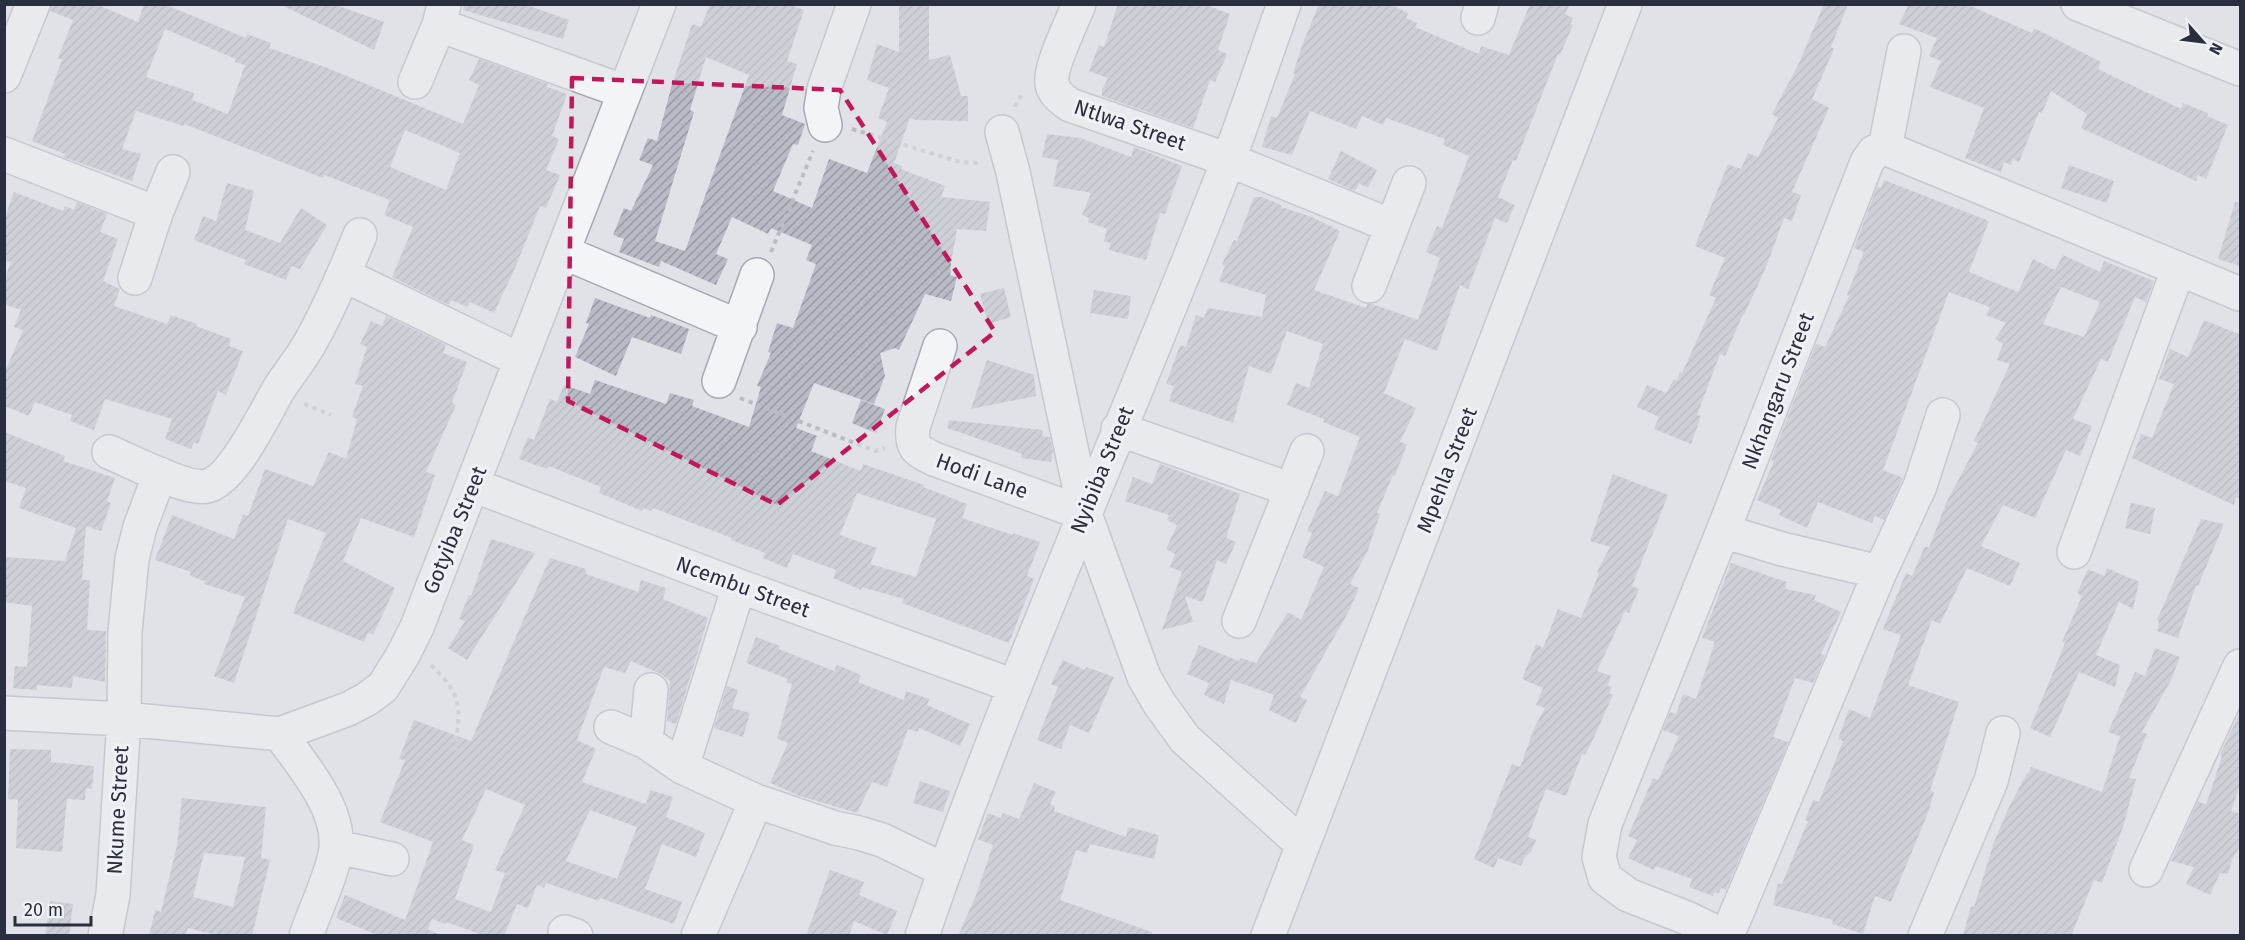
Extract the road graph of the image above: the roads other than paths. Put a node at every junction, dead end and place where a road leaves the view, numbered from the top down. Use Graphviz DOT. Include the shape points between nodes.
graph roads {
  1 [pos="33,4"];
  2 [pos="659,4"];
  3 [pos="1079,4"];
  4 [pos="1284,4"];
  5 [pos="1625,4"];
  6 [pos="2078,4"];
  7 [pos="846,7"];
  8 [pos="441,15"];
  9 [pos="1904,51"];
  10 [pos="2241,69"];
  11 [pos="4,76"];
  12 [pos="415,82"];
  13 [pos="625,92"];
  14 [pos="825,125"];
  15 [pos="1002,132"];
  16 [pos="1885,148"];
  17 [pos="4,154"];
  18 [pos="1229,159"];
  19 [pos="173,172"];
  20 [pos="1409,183"];
  21 [pos="156,213"];
  22 [pos="1392,226"];
  23 [pos="360,235"];
  24 [pos="563,252"];
  25 [pos="2178,270"];
  26 [pos="344,275"];
  27 [pos="757,275"];
  28 [pos="135,278"];
  29 [pos="1369,286"];
  30 [pos="2241,294"];
  31 [pos="740,327"];
  32 [pos="940,346"];
  33 [pos="520,360"];
  34 [pos="719,381"];
  35 [pos="1943,415"];
  36 [pos="1118,429"];
  37 [pos="1306,451"];
  38 [pos="109,452"];
  39 [pos="160,474"];
  40 [pos="473,485"];
  41 [pos="1292,490"];
  42 [pos="1085,514"];
  43 [pos="1723,531"];
  44 [pos="2074,552"];
  45 [pos="1880,572"];
  46 [pos="739,586"];
  47 [pos="1239,621"];
  48 [pos="2241,666"];
  49 [pos="1014,686"];
  50 [pos="651,690"];
  51 [pos="4,713"];
  52 [pos="124,719"];
  53 [pos="611,727"];
  54 [pos="280,734"];
  55 [pos="2003,734"];
  56 [pos="646,742"];
  57 [pos="682,767"];
  58 [pos="756,801"];
  59 [pos="1303,845"];
  60 [pos="337,848"];
  61 [pos="392,859"];
  62 [pos="944,870"];
  63 [pos="2146,870"];
  64 [pos="105,936"];
  65 [pos="306,936"];
  66 [pos="698,936"];
  67 [pos="922,936"];
  68 [pos="1268,936"];
  69 [pos="1725,936"];
  70 [pos="1925,936"];
  1 -- 11 [label="street"];
  2 -- 13 [label="street, Gotyiba Street"];
  3 -- 18 [label="street, Ntlwa Street" via="1053,70 1052,85 1058,97 1070,105"];
  4 -- 18 [label="street, Nyibiba Street"];
  5 -- 59 [label="street, Mpehla Street"];
  6 -- 10 [label="street"];
  7 -- 14 [label="street" via="824,89 821,108"];
  8 -- 12 [label="street"];
  8 -- 13 [label="street"];
  9 -- 16 [label="street"];
  13 -- 24 [label="street, Gotyiba Street"];
  15 -- 42 [label="street"];
  16 -- 25 [label="street"];
  16 -- 43 [label="street, Nkhangaru Street" via="1874,152 1867,162"];
  17 -- 21 [label="street"];
  18 -- 22 [label="street, Ntlwa Street"];
  18 -- 36 [label="street, Nyibiba Street"];
  19 -- 21 [label="street"];
  20 -- 22 [label="street"];
  21 -- 28 [label="street"];
  22 -- 29 [label="street"];
  23 -- 26 [label="street"];
  24 -- 31 [label="street"];
  24 -- 33 [label="street, Gotyiba Street"];
  25 -- 30 [label="street"];
  25 -- 44 [label="street"];
  26 -- 33 [label="street"];
  26 -- 39 [label="street" via="310,343 230,470 208,486 185,485"];
  27 -- 31 [label="street"];
  31 -- 34 [label="street"];
  32 -- 42 [label="street, Hodi Lane" via="913,427 911,441 916,449"];
  33 -- 40 [label="street, Gotyiba Street"];
  35 -- 45 [label="street" via="1920,486"];
  36 -- 41 [label="street"];
  36 -- 42 [label="street, Nyibiba Street"];
  37 -- 41 [label="street"];
  38 -- 39 [label="street"];
  39 -- 52 [label="street, Nkume Street" via="132,559 125,632"];
  40 -- 46 [label="street, Ncembu Street"];
  40 -- 54 [label="street, Gotyiba Street" via="410,643 383,687 348,709"];
  41 -- 47 [label="street"];
  42 -- 49 [label="street, Nyibiba Street"];
  42 -- 59 [label="street" via="1144,677 1159,703 1185,739"];
  43 -- 45 [label="street"];
  43 -- 69 [label="street, Nkhangaru Street" via="1605,824 1599,857 1605,878 1628,895"];
  45 -- 69 [label="street"];
  46 -- 49 [label="street, Ncembu Street"];
  46 -- 57 [label="street"];
  48 -- 63 [label="street"];
  49 -- 62 [label="street, Nyibiba Street"];
  50 -- 56 [label="street"];
  51 -- 52 [label="street, Gotyiba Street"];
  52 -- 54 [label="street, Gotyiba Street"];
  52 -- 64 [label="street, Nkume Street" via="113,895"];
  53 -- 56 [label="street"];
  54 -- 60 [label="street" via="334,819"];
  55 -- 70 [label="street" via="1991,781"];
  56 -- 57 [label="street"];
  57 -- 58 [label="street"];
  58 -- 62 [label="street" via="882,840"];
  58 -- 66 [label="street"];
  59 -- 68 [label="street, Mpehla Street"];
  60 -- 61 [label="street"];
  60 -- 65 [label="street"];
  62 -- 67 [label="street, Nyibiba Street"];
}
